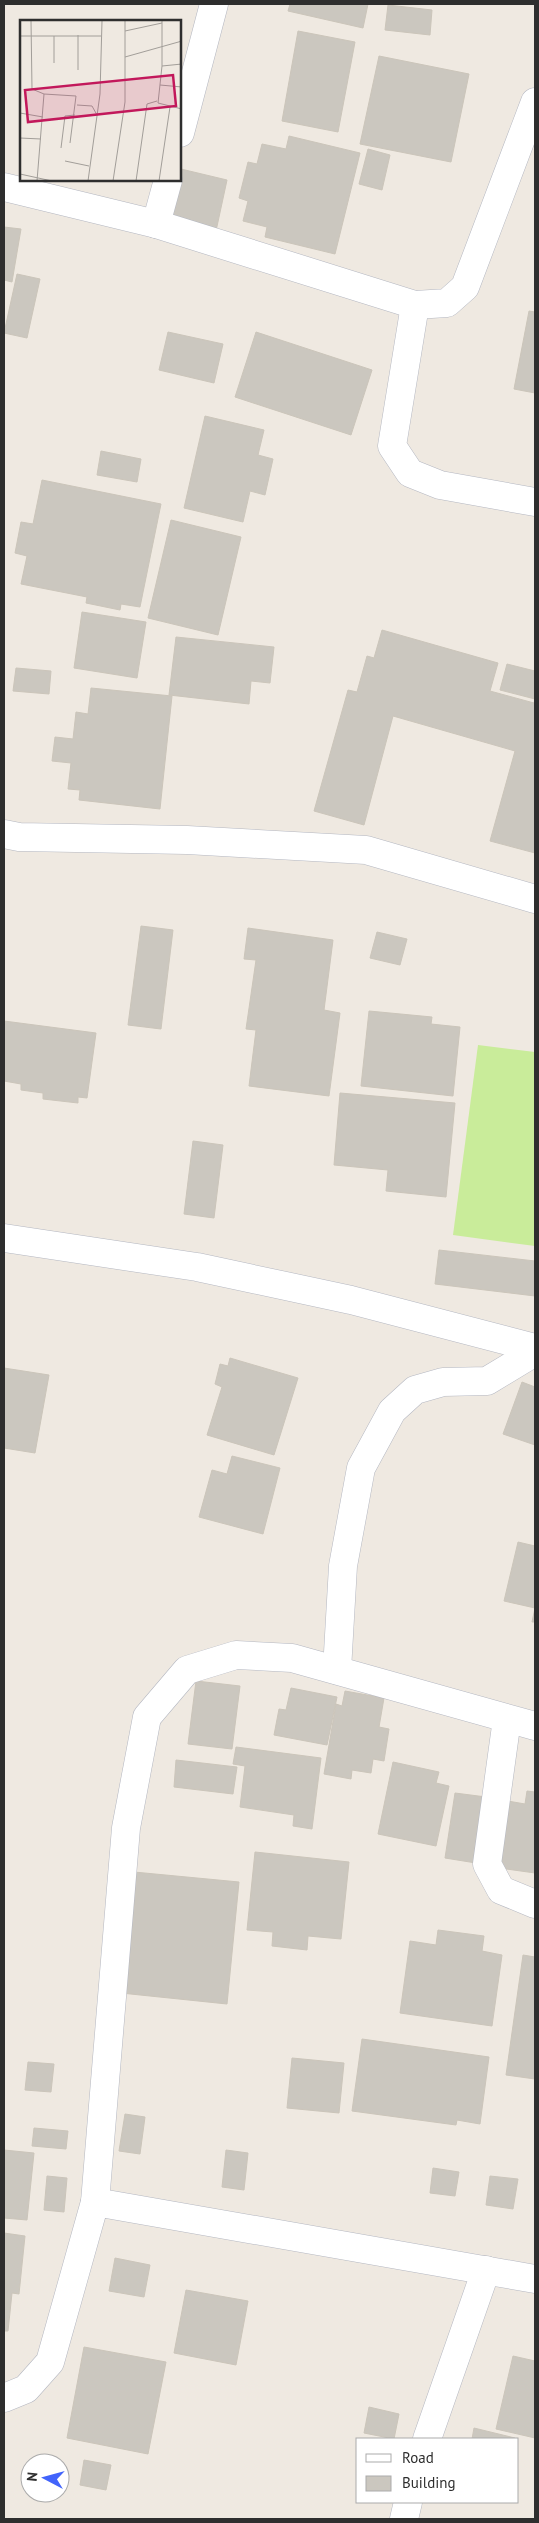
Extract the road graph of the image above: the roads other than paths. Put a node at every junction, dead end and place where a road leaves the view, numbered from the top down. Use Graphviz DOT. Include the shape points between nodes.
graph roads {
  1 [pos="214,4"];
  2 [pos="535,102"];
  3 [pos="181,129"];
  4 [pos="168,181"];
  5 [pos="4,187"];
  6 [pos="156,224"];
  7 [pos="415,305"];
  8 [pos="535,502"];
  9 [pos="4,834"];
  10 [pos="535,899"];
  11 [pos="4,1238"];
  12 [pos="535,1348"];
  13 [pos="535,1352"];
  14 [pos="337,1670"];
  15 [pos="508,1719"];
  16 [pos="535,1726"];
  17 [pos="535,1904"];
  18 [pos="95,2202"];
  19 [pos="486,2270"];
  20 [pos="535,2279"];
  21 [pos="4,2398"];
  22 [pos="427,2438"];
  23 [pos="408,2503"];
  24 [pos="404,2519"];
  1 -- 3 [label="street"];
  2 -- 7 [label="street" via="465,287 447,303"];
  4 -- 6 [label="street"];
  5 -- 6 [label="street"];
  6 -- 7 [label="street"];
  7 -- 8 [label="street" via="392,446 410,473 440,485"];
  9 -- 10 [label="street" via="366,850"];
  11 -- 12 [label="street" via="197,1267 351,1300"];
  13 -- 14 [label="street" via="487,1380 443,1382 415,1390 392,1411 361,1468 342,1566"];
  14 -- 15 [label="street"];
  14 -- 18 [label="street" via="292,1658 236,1655 187,1670 147,1717 126,1828"];
  15 -- 16 [label="street"];
  15 -- 17 [label="street" via="487,1864 500,1890"];
  18 -- 19 [label="street"];
  18 -- 21 [label="street" via="50,2362 26,2389"];
  19 -- 20 [label="street"];
  19 -- 22 [label="street"];
  23 -- 24 [label="street"];
}
